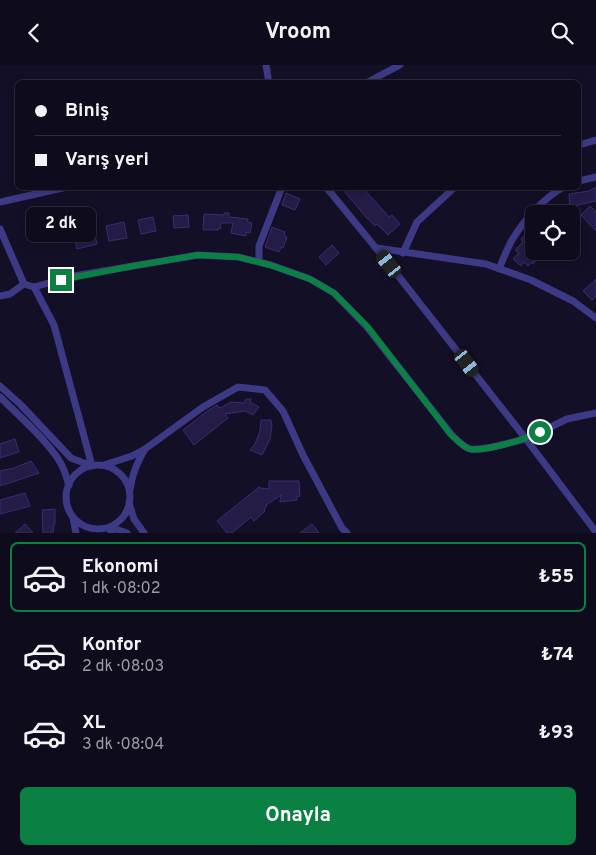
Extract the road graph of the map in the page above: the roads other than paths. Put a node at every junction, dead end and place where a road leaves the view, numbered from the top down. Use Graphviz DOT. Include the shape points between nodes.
graph roads {
  1 [pos="266,65"];
  2 [pos="400,65"];
  3 [pos="268,80"];
  4 [pos="372,80"];
  5 [pos="596,140"];
  6 [pos="581,144"];
  7 [pos="596,177"];
  8 [pos="581,181"];
  9 [pos="54,190"];
  10 [pos="281,190"];
  11 [pos="328,190"];
  12 [pos="452,190"];
  13 [pos="560,190"];
  14 [pos="0,202"];
  15 [pos="0,229"];
  16 [pos="377,249"];
  17 [pos="403,253"];
  18 [pos="259,262"];
  19 [pos="499,269"];
  20 [pos="24,284"];
  21 [pos="34,287"];
  22 [pos="0,296"];
  23 [pos="596,318"];
  24 [pos="0,386"];
  25 [pos="0,397"];
  26 [pos="596,413"];
  27 [pos="526,439"];
  28 [pos="145,449"];
  29 [pos="102,465"];
  30 [pos="92,466"];
  31 [pos="68,485"];
  32 [pos="130,493"];
  33 [pos="129,503"];
  34 [pos="72,515"];
  35 [pos="110,530"];
  36 [pos="98,531"];
  37 [pos="596,532"];
  38 [pos="76,533"];
  39 [pos="127,533"];
  40 [pos="144,533"];
  41 [pos="347,533"];
  1 -- 3 [label="street"];
  2 -- 4 [label="street"];
  5 -- 6 [label="street"];
  7 -- 8 [label="street"];
  9 -- 14 [label="street"];
  10 -- 18 [label="street" via="259,246"];
  11 -- 16 [label="street"];
  12 -- 17 [label="street" via="417,222"];
  13 -- 19 [label="street" via="529,217 512,240"];
  15 -- 20 [label="street"];
  16 -- 17 [label="street"];
  16 -- 27 [label="street"];
  17 -- 19 [label="street" via="486,264"];
  18 -- 21 [label="street" via="238,257 198,255"];
  18 -- 27 [label="street" via="310,279 334,293 368,327 460,443 470,449"];
  19 -- 23 [label="street" via="574,301"];
  20 -- 21 [label="street"];
  20 -- 22 [label="street" via="10,294"];
  21 -- 30 [label="street" via="54,325"];
  24 -- 30 [label="street" via="71,458"];
  25 -- 31 [label="street" via="56,456"];
  26 -- 27 [label="street" via="567,419"];
  27 -- 37 [label="street"];
  28 -- 29 [label="street"];
  28 -- 32 [label="street" via="136,463"];
  28 -- 41 [label="street" via="203,407 238,387 265,390 283,411 303,455"];
  29 -- 30 [label="street"];
  29 -- 32 [label="street" via="121,474"];
  30 -- 31 [label="street" via="78,473"];
  31 -- 34 [label="street" via="66,495"];
  32 -- 33 [label="street"];
  33 -- 35 [label="street" via="126,513"];
  33 -- 40 [label="street" via="134,519"];
  34 -- 36 [label="street" via="80,523"];
  34 -- 38 [label="street"];
  35 -- 36 [label="street"];
  35 -- 39 [label="street"];
}
